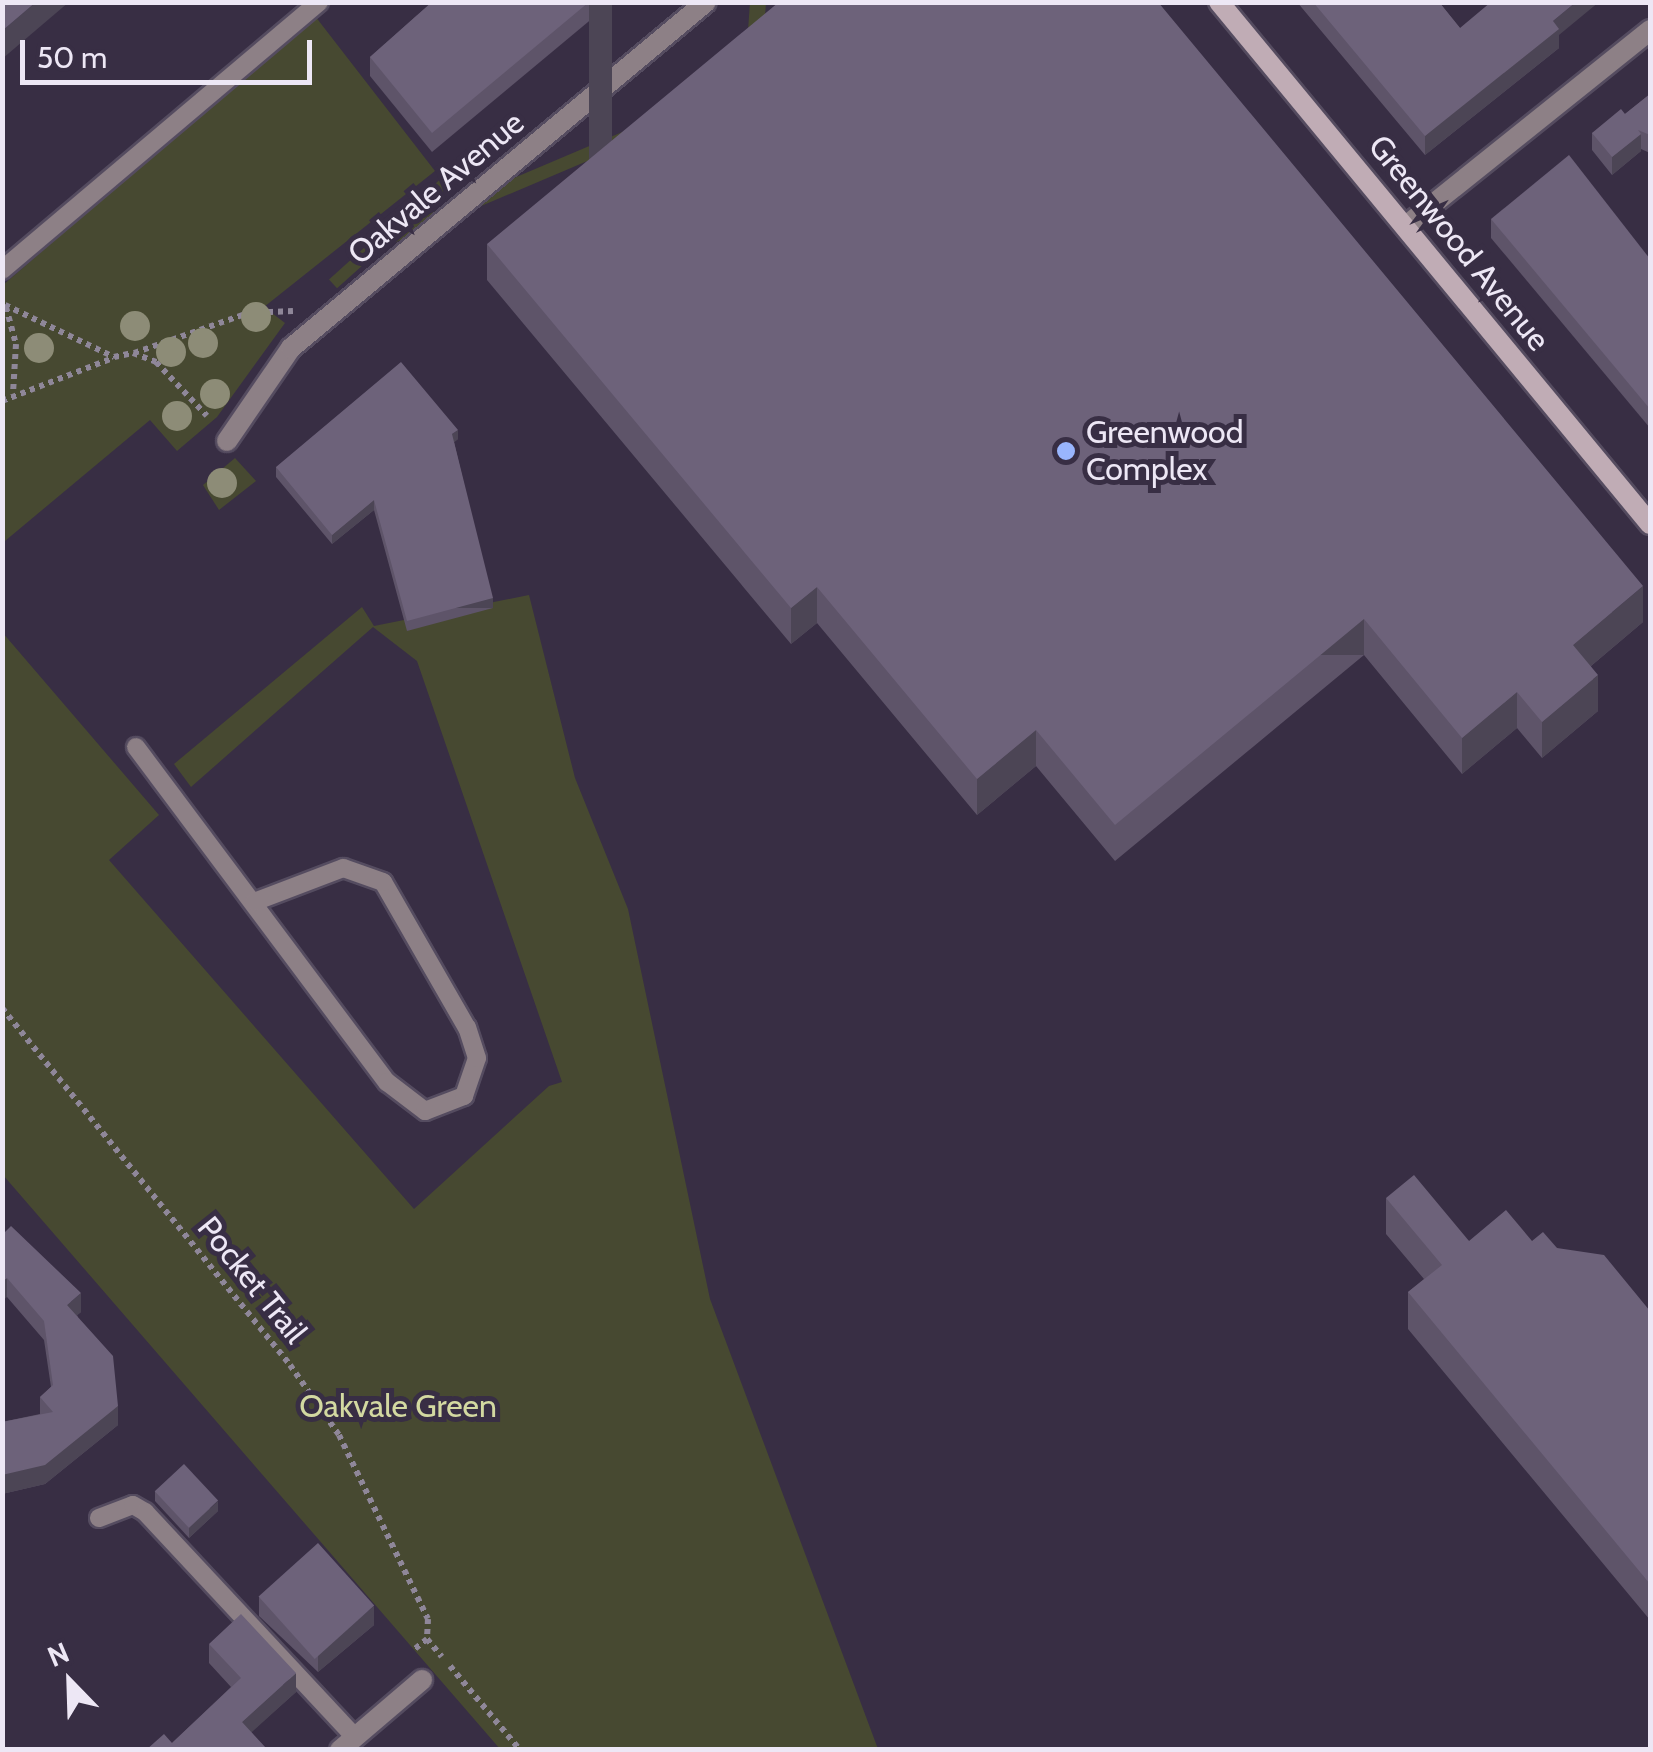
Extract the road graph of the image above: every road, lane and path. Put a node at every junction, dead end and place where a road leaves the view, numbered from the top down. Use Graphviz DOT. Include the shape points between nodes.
graph roads {
  1 [pos="319,2"];
  2 [pos="706,2"];
  3 [pos="1220,2"];
  4 [pos="1650,30"];
  5 [pos="1407,225"];
  6 [pos="2,270"];
  7 [pos="4,303"];
  8 [pos="322,322"];
  9 [pos="132,353"];
  10 [pos="114,357"];
  11 [pos="13,393"];
  12 [pos="2,401"];
  13 [pos="207,416"];
  14 [pos="227,441"];
  15 [pos="1650,524"];
  16 [pos="136,746"];
  17 [pos="254,902"];
  18 [pos="2,1008"];
  19 [pos="99,1518"];
  20 [pos="427,1639"];
  21 [pos="404,1658"];
  22 [pos="422,1680"];
  23 [pos="347,1743"];
  24 [pos="520,1750"];
  1 -- 6 [label="lane"];
  2 -- 8 [label="street, Oakvale Avenue"];
  3 -- 5 [label="street, Greenwood Avenue"];
  4 -- 5 [label="street"];
  5 -- 15 [label="street, Greenwood Avenue"];
  7 -- 10 [label="path"];
  7 -- 11 [label="path" via="16,344"];
  8 -- 9 [label="path" via="280,307"];
  8 -- 14 [label="street, Oakvale Avenue" via="290,348"];
  9 -- 10 [label="path"];
  9 -- 13 [label="path" via="156,362"];
  10 -- 11 [label="path"];
  11 -- 12 [label="path"];
  16 -- 17 [label="lane"];
  17 -- 17 [label="lane" via="387,1082 426,1111 464,1096 478,1058 467,1028 383,882 342,868"];
  18 -- 20 [label="path, Pocket Trail" via="339,1435 428,1618"];
  19 -- 23 [label="lane" via="132,1505 145,1512"];
  20 -- 21 [label="path"];
  20 -- 24 [label="path"];
  22 -- 23 [label="street"];
}
